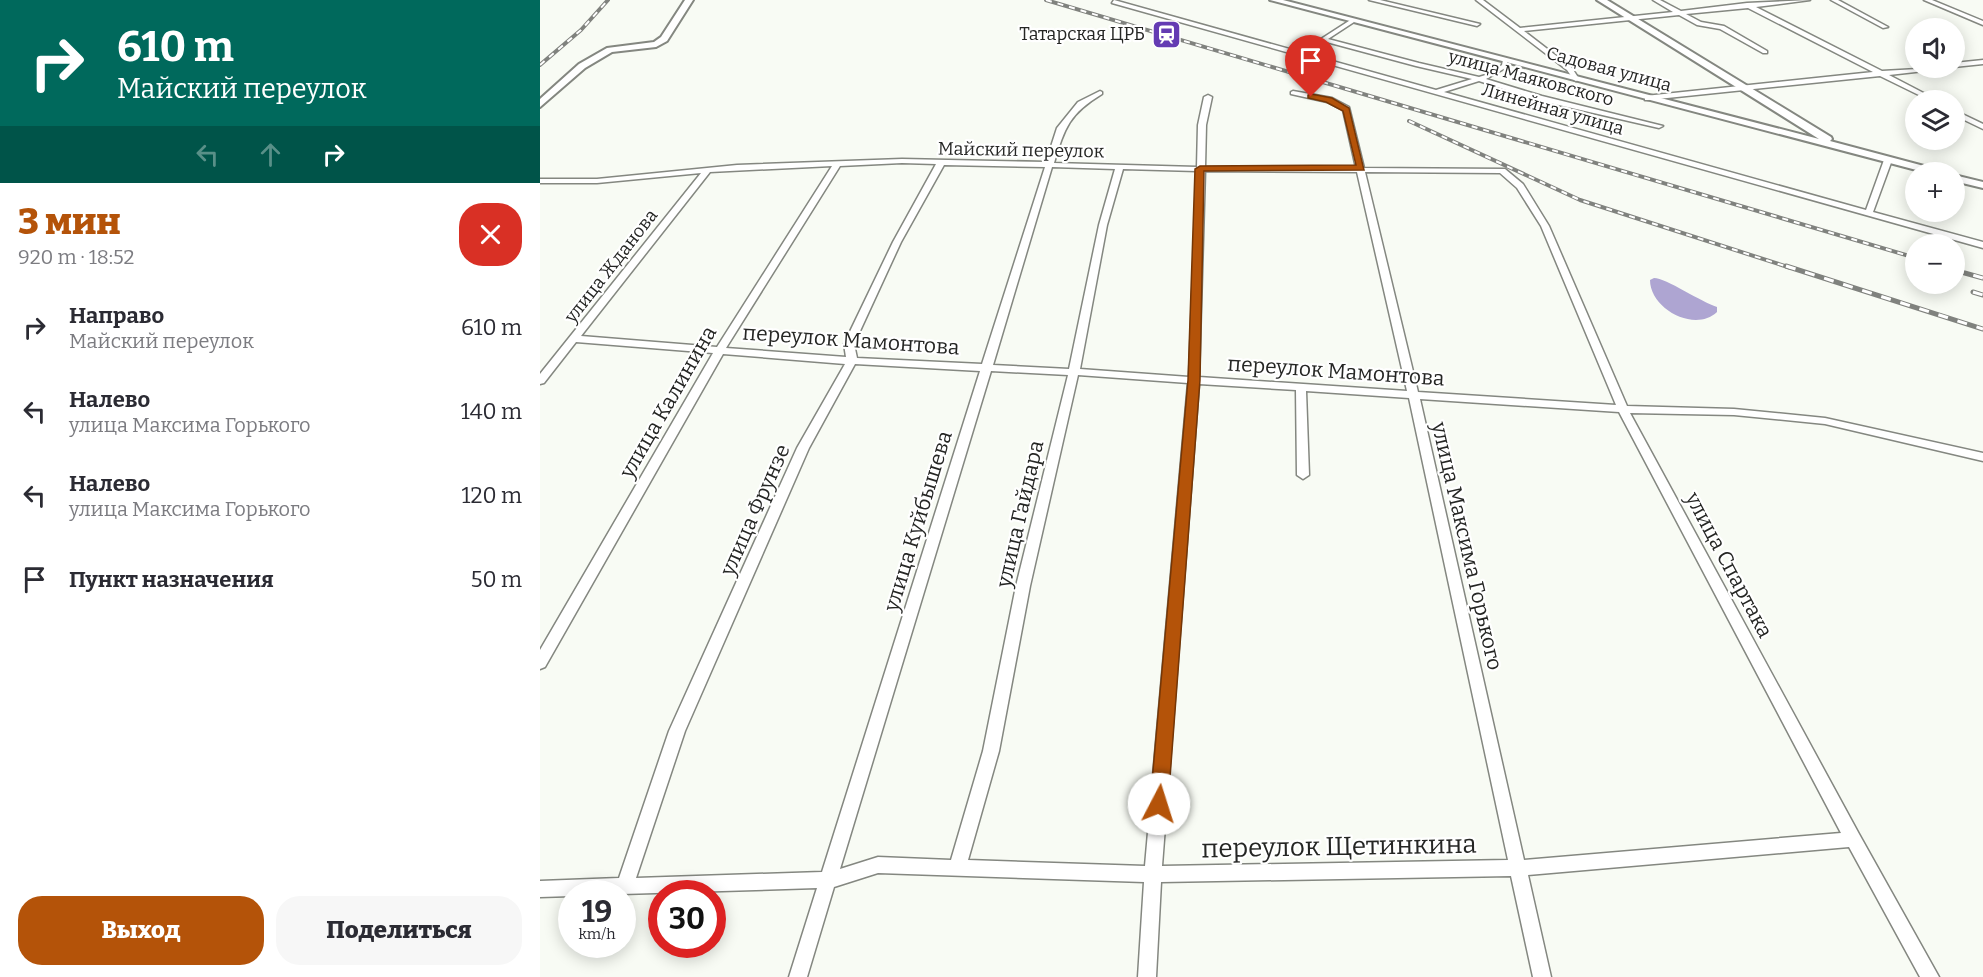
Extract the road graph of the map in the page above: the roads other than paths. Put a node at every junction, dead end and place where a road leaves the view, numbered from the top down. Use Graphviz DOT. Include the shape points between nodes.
graph roads {
  1 [pos="689,0"];
  2 [pos="1274,0"];
  3 [pos="1372,0"];
  4 [pos="1479,0"];
  5 [pos="1601,0"];
  6 [pos="1656,0"];
  7 [pos="1736,0"];
  8 [pos="1807,0"];
  9 [pos="1834,0"];
  10 [pos="1927,0"];
  11 [pos="1114,2"];
  12 [pos="1746,5"];
  13 [pos="1678,12"];
  14 [pos="1629,18"];
  15 [pos="1353,21"];
  16 [pos="1477,24"];
  17 [pos="1983,24"];
  18 [pos="1885,27"];
  19 [pos="1520,30"];
  20 [pos="1765,52"];
  21 [pos="1505,60"];
  22 [pos="1983,62"];
  23 [pos="1965,64"];
  24 [pos="1905,71"];
  25 [pos="1880,73"];
  26 [pos="1575,79"];
  27 [pos="1479,80"];
  28 [pos="1744,89"];
  29 [pos="1913,90"];
  30 [pos="1436,92"];
  31 [pos="1100,93"];
  32 [pos="1293,93"];
  33 [pos="1208,98"];
  34 [pos="1648,98"];
  35 [pos="540,104"];
  36 [pos="1965,118"];
  37 [pos="1659,126"];
  38 [pos="1983,127"];
  39 [pos="1843,148"];
  40 [pos="1888,160"];
  41 [pos="941,163"];
  42 [pos="837,164"];
  43 [pos="1051,164"];
  44 [pos="1905,164"];
  45 [pos="1120,167"];
  46 [pos="1361,168"];
  47 [pos="1200,169"];
  48 [pos="707,171"];
  49 [pos="1502,171"];
  50 [pos="1965,180"];
  51 [pos="540,181"];
  52 [pos="1983,185"];
  53 [pos="1869,212"];
  54 [pos="1983,245"];
  55 [pos="575,339"];
  56 [pos="720,350"];
  57 [pos="852,361"];
  58 [pos="985,369"];
  59 [pos="1074,372"];
  60 [pos="1194,380"];
  61 [pos="540,381"];
  62 [pos="1301,388"];
  63 [pos="1414,396"];
  64 [pos="1623,409"];
  65 [pos="1983,457"];
  66 [pos="1303,475"];
  67 [pos="540,663"];
  68 [pos="1853,839"];
  69 [pos="1519,868"];
  70 [pos="957,869"];
  71 [pos="1153,874"];
  72 [pos="627,880"];
  73 [pos="830,880"];
  74 [pos="636,886"];
  75 [pos="558,888"];
  76 [pos="540,889"];
  77 [pos="798,977"];
  78 [pos="1147,977"];
  79 [pos="1542,977"];
  80 [pos="1930,977"];
  1 -- 35 [label="street" via="664,39 656,44 610,50 582,66"];
  2 -- 15 [label="street, Садовая улица"];
  3 -- 16 [label="street"];
  4 -- 19 [label="street"];
  5 -- 14 [label="street"];
  6 -- 13 [label="street"];
  7 -- 12 [label="street"];
  8 -- 12 [label="street"];
  9 -- 18 [label="street"];
  10 -- 17 [label="street"];
  11 -- 30 [label="street, Линейная улица"];
  12 -- 13 [label="street"];
  12 -- 25 [label="street"];
  13 -- 14 [label="street"];
  13 -- 20 [label="street" via="1699,24 1722,27"];
  14 -- 19 [label="street"];
  14 -- 28 [label="street"];
  15 -- 21 [label="street, Садовая улица"];
  15 -- 27 [label="street, улица Маяковского" via="1325,40"];
  19 -- 26 [label="street" via="1570,69"];
  21 -- 26 [label="street, Садовая улица"];
  21 -- 27 [label="street" via="1500,70"];
  22 -- 23 [label="street"];
  24 -- 25 [label="street"];
  25 -- 28 [label="street"];
  25 -- 29 [label="street"];
  26 -- 34 [label="street, Садовая улица"];
  27 -- 30 [label="street"];
  27 -- 37 [label="street, улица Маяковского"];
  28 -- 34 [label="street"];
  28 -- 39 [label="street"];
  30 -- 53 [label="street, Линейная улица"];
  31 -- 43 [label="street, улица Куйбышева" via="1081,104 1060,130"];
  32 -- 46 [label="street, улица Максима Горького" via="1329,100 1346,109"];
  33 -- 47 [label="street"];
  34 -- 39 [label="street, Садовая улица"];
  36 -- 38 [label="street"];
  39 -- 40 [label="street, Садовая улица"];
  40 -- 44 [label="street, Садовая улица"];
  40 -- 53 [label="street"];
  41 -- 42 [label="street, Майский переулок"];
  41 -- 43 [label="street, Майский переулок"];
  41 -- 57 [label="street, улица Фрунзе" via="897,242 849,344"];
  42 -- 48 [label="street, Майский переулок"];
  42 -- 56 [label="street, улица Калинина"];
  43 -- 45 [label="street, Майский переулок"];
  43 -- 58 [label="street, улица Куйбышева"];
  45 -- 47 [label="street, Майский переулок"];
  45 -- 59 [label="street, улица Гайдара" via="1103,225"];
  46 -- 47 [label="street, Майский переулок"];
  46 -- 49 [label="street, Майский переулок"];
  46 -- 63 [label="street, улица Максима Горького"];
  47 -- 60 [label="street"];
  48 -- 51 [label="street, Майский переулок" via="597,181"];
  48 -- 55 [label="street, улица Жданова"];
  49 -- 64 [label="street, улица Спартака" via="1520,186 1545,226"];
  50 -- 52 [label="street"];
  53 -- 54 [label="street, Линейная улица"];
  55 -- 56 [label="street, переулок Мамонтова"];
  55 -- 61 [label="street, улица Жданова"];
  56 -- 57 [label="street, переулок Мамонтова"];
  56 -- 67 [label="street, улица Калинина"];
  57 -- 58 [label="street, переулок Мамонтова"];
  57 -- 72 [label="street, улица Фрунзе" via="803,448 677,731"];
  58 -- 59 [label="street, переулок Мамонтова"];
  58 -- 73 [label="street, улица Куйбышева"];
  59 -- 60 [label="street, переулок Мамонтова"];
  59 -- 70 [label="street, улица Гайдара" via="1023,586 991,751"];
  60 -- 62 [label="street, переулок Мамонтова"];
  60 -- 71 [label="street"];
  62 -- 63 [label="street, переулок Мамонтова"];
  62 -- 66 [label="street"];
  63 -- 64 [label="street, переулок Мамонтова"];
  63 -- 69 [label="street, улица Максима Горького"];
  64 -- 65 [label="street, переулок Мамонтова" via="1734,412 1825,421"];
  64 -- 68 [label="street, улица Спартака"];
  68 -- 69 [label="street, переулок Щетинкина"];
  68 -- 80 [label="street, улица Спартака"];
  69 -- 71 [label="street, переулок Щетинкина"];
  69 -- 79 [label="street, улица Максима Горького"];
  70 -- 71 [label="street, переулок Щетинкина"];
  70 -- 73 [label="street, переулок Щетинкина" via="878,865"];
  71 -- 78 [label="street"];
  73 -- 74 [label="street, переулок Щетинкина"];
  73 -- 77 [label="street, улица Куйбышева"];
  75 -- 76 [label="street, переулок Щетинкина"];
}
